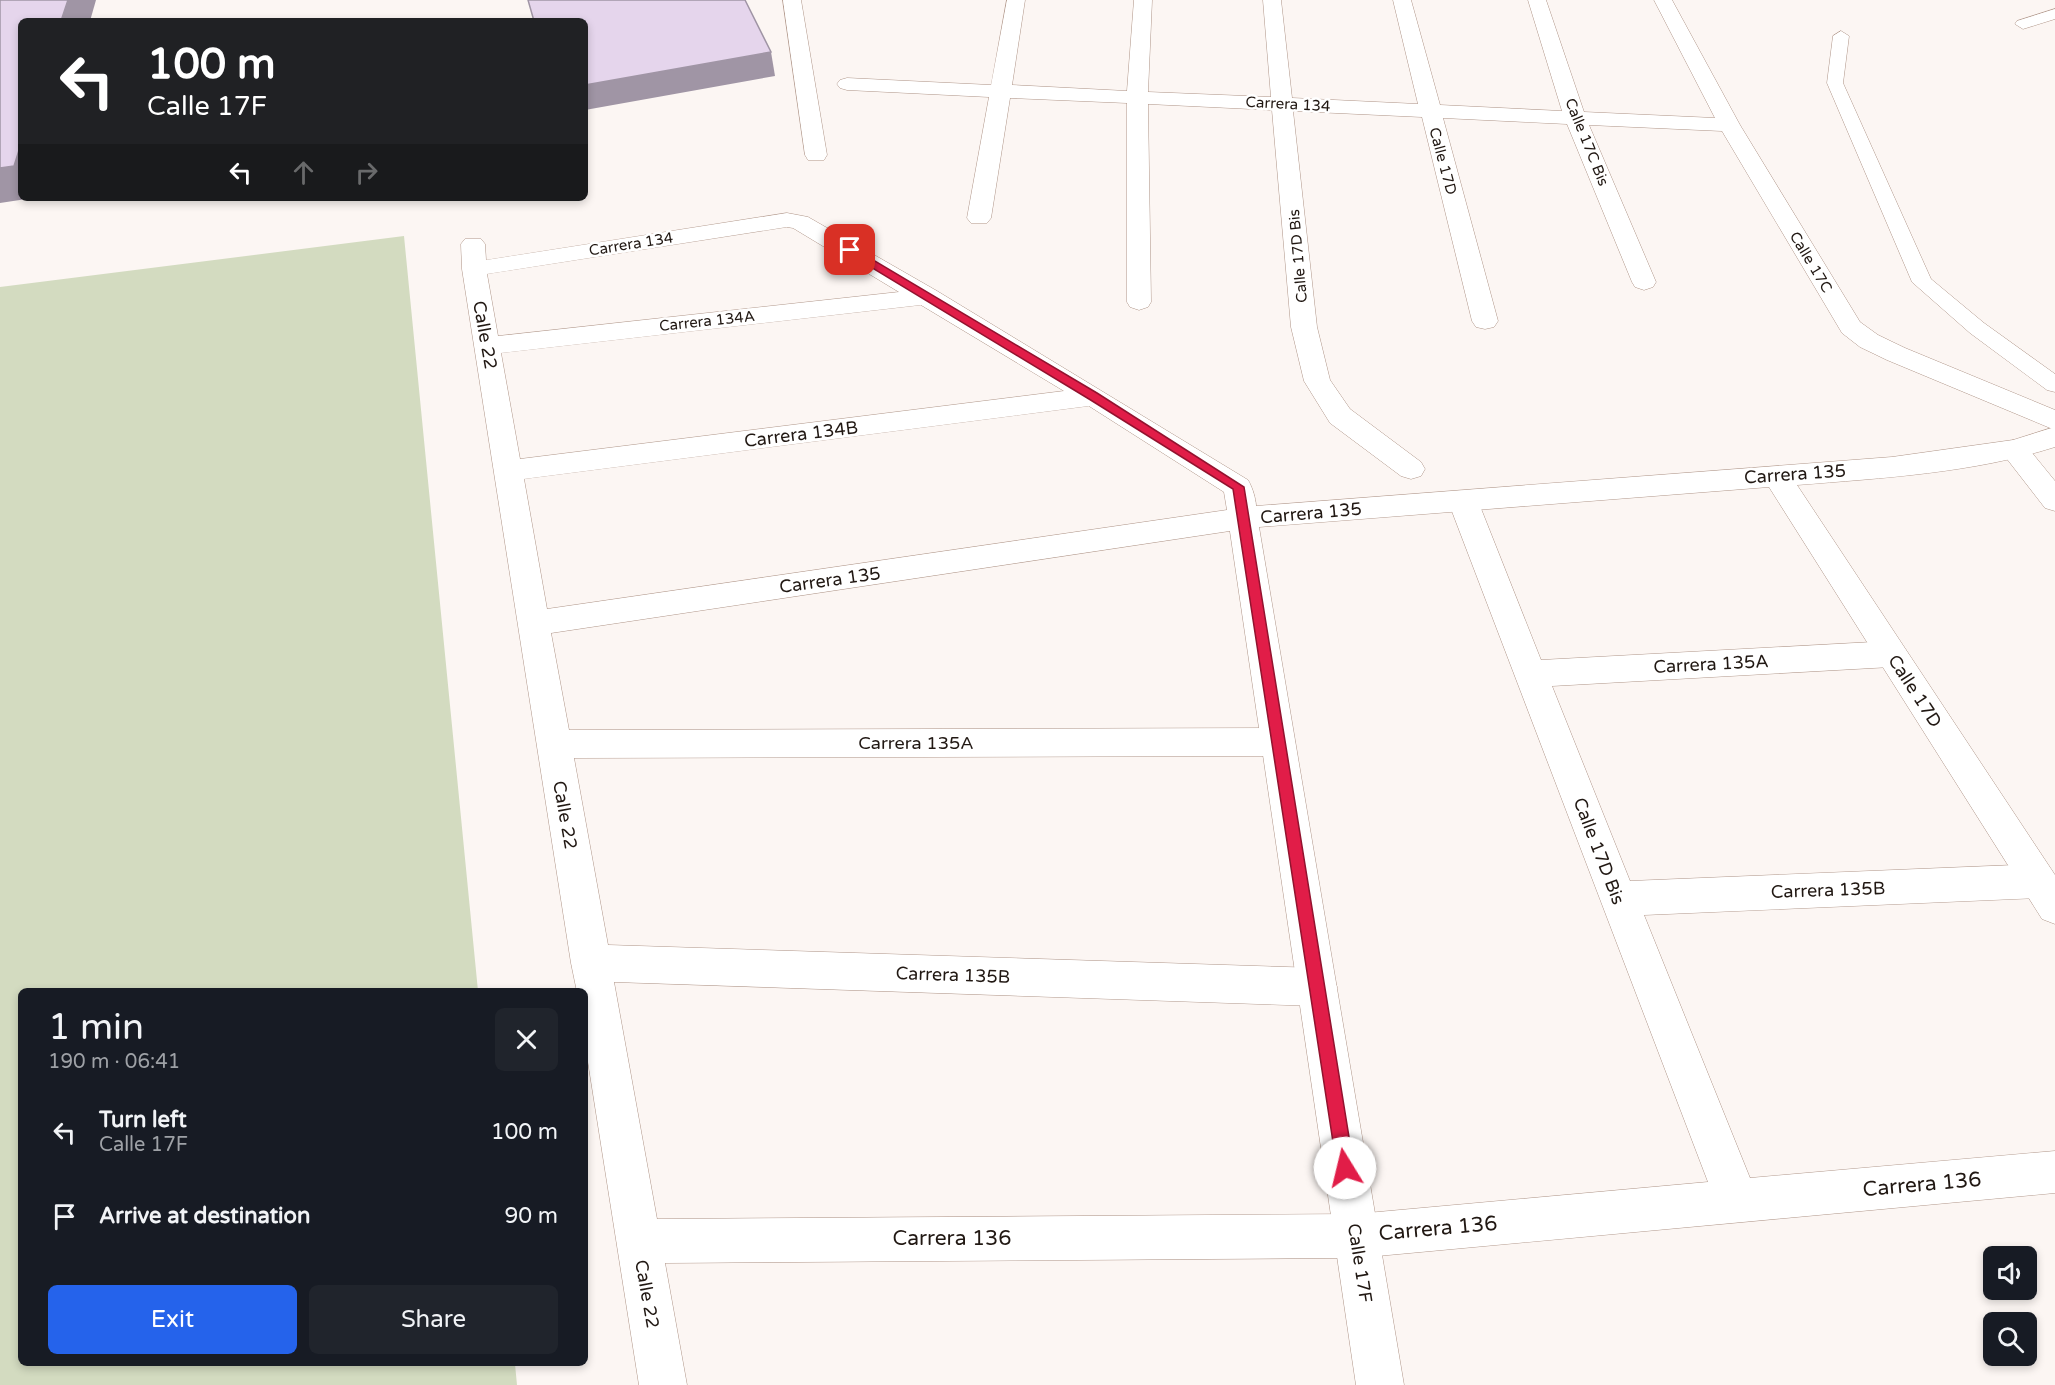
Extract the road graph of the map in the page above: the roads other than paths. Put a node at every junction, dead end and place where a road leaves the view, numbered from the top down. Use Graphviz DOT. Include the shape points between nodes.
graph roads {
  1 [pos="792,0"];
  2 [pos="1016,0"];
  3 [pos="1143,0"];
  4 [pos="1272,0"];
  5 [pos="1402,0"];
  6 [pos="1537,0"];
  7 [pos="1663,0"];
  8 [pos="2055,14"];
  9 [pos="2023,24"];
  10 [pos="1841,36"];
  11 [pos="847,84"];
  12 [pos="1001,92"];
  13 [pos="1137,97"];
  14 [pos="1283,103"];
  15 [pos="1430,112"];
  16 [pos="1575,118"];
  17 [pos="1729,125"];
  18 [pos="816,155"];
  19 [pos="979,218"];
  20 [pos="787,220"];
  21 [pos="474,256"];
  22 [pos="1644,282"];
  23 [pos="928,296"];
  24 [pos="1139,302"];
  25 [pos="1485,321"];
  26 [pos="487,346"];
  27 [pos="2055,385"];
  28 [pos="1093,396"];
  29 [pos="2055,421"];
  30 [pos="2055,437"];
  31 [pos="2014,450"];
  32 [pos="1411,469"];
  33 [pos="508,471"];
  34 [pos="1776,475"];
  35 [pos="1463,501"];
  36 [pos="2055,501"];
  37 [pos="1243,518"];
  38 [pos="534,623"];
  39 [pos="1891,654"];
  40 [pos="1530,674"];
  41 [pos="1278,742"];
  42 [pos="554,744"];
  43 [pos="2047,894"];
  44 [pos="1618,899"];
  45 [pos="590,963"];
  46 [pos="1317,987"];
  47 [pos="2055,1172"];
  48 [pos="1737,1201"];
  49 [pos="1356,1236"];
  50 [pos="638,1240"];
  51 [pos="663,1385"];
  52 [pos="1380,1385"];
  1 -- 18 [label="street"];
  2 -- 12 [label="street"];
  3 -- 13 [label="street"];
  4 -- 14 [label="street, Calle 17D Bis"];
  5 -- 15 [label="street, Calle 17D"];
  6 -- 16 [label="street, Calle 17C Bis"];
  7 -- 17 [label="street, Calle 17C"];
  8 -- 9 [label="lane"];
  10 -- 27 [label="lane" via="1835,83 1922,282"];
  11 -- 12 [label="street, Carrera 134"];
  12 -- 13 [label="street, Carrera 134"];
  12 -- 19 [label="street"];
  13 -- 14 [label="street, Carrera 134"];
  13 -- 24 [label="street"];
  14 -- 15 [label="street, Carrera 134"];
  14 -- 32 [label="street, Calle 17D Bis" via="1304,327 1317,381 1340,416"];
  15 -- 16 [label="street, Carrera 134"];
  15 -- 25 [label="street, Calle 17D"];
  16 -- 17 [label="street, Carrera 134"];
  16 -- 22 [label="street, Calle 17C Bis"];
  17 -- 29 [label="street, Calle 17C" via="1851,327 1896,354"];
  20 -- 21 [label="street, Carrera 134"];
  20 -- 23 [label="street, Calle 17F" via="811,227"];
  21 -- 26 [label="street, Calle 22"];
  23 -- 26 [label="street, Carrera 134A"];
  23 -- 28 [label="street, Calle 17F"];
  26 -- 33 [label="street, Calle 22"];
  28 -- 33 [label="street, Carrera 134B"];
  28 -- 37 [label="street, Calle 17F" via="1238,487"];
  30 -- 31 [label="street, Carrera 135"];
  31 -- 34 [label="street, Carrera 135" via="1892,466"];
  31 -- 36 [label="street"];
  33 -- 38 [label="street, Calle 22"];
  34 -- 35 [label="street, Carrera 135"];
  34 -- 39 [label="street, Calle 17D"];
  35 -- 37 [label="street, Carrera 135"];
  35 -- 40 [label="street, Calle 17D Bis"];
  37 -- 38 [label="street, Carrera 135"];
  37 -- 41 [label="street, Calle 17F"];
  38 -- 42 [label="street, Calle 22"];
  39 -- 40 [label="street, Carrera 135A"];
  39 -- 43 [label="street, Calle 17D"];
  40 -- 44 [label="street, Calle 17D Bis"];
  41 -- 42 [label="street, Carrera 135A"];
  41 -- 46 [label="street, Calle 17F"];
  42 -- 45 [label="street, Calle 22"];
  43 -- 44 [label="street, Carrera 135B"];
  44 -- 48 [label="street, Calle 17D Bis"];
  45 -- 46 [label="street, Carrera 135B"];
  45 -- 50 [label="street, Calle 22"];
  46 -- 49 [label="street, Calle 17F"];
  47 -- 48 [label="street, Carrera 136"];
  48 -- 49 [label="street, Carrera 136"];
  49 -- 50 [label="street, Carrera 136"];
  49 -- 52 [label="street, Calle 17F"];
  50 -- 51 [label="street, Calle 22"];
}
